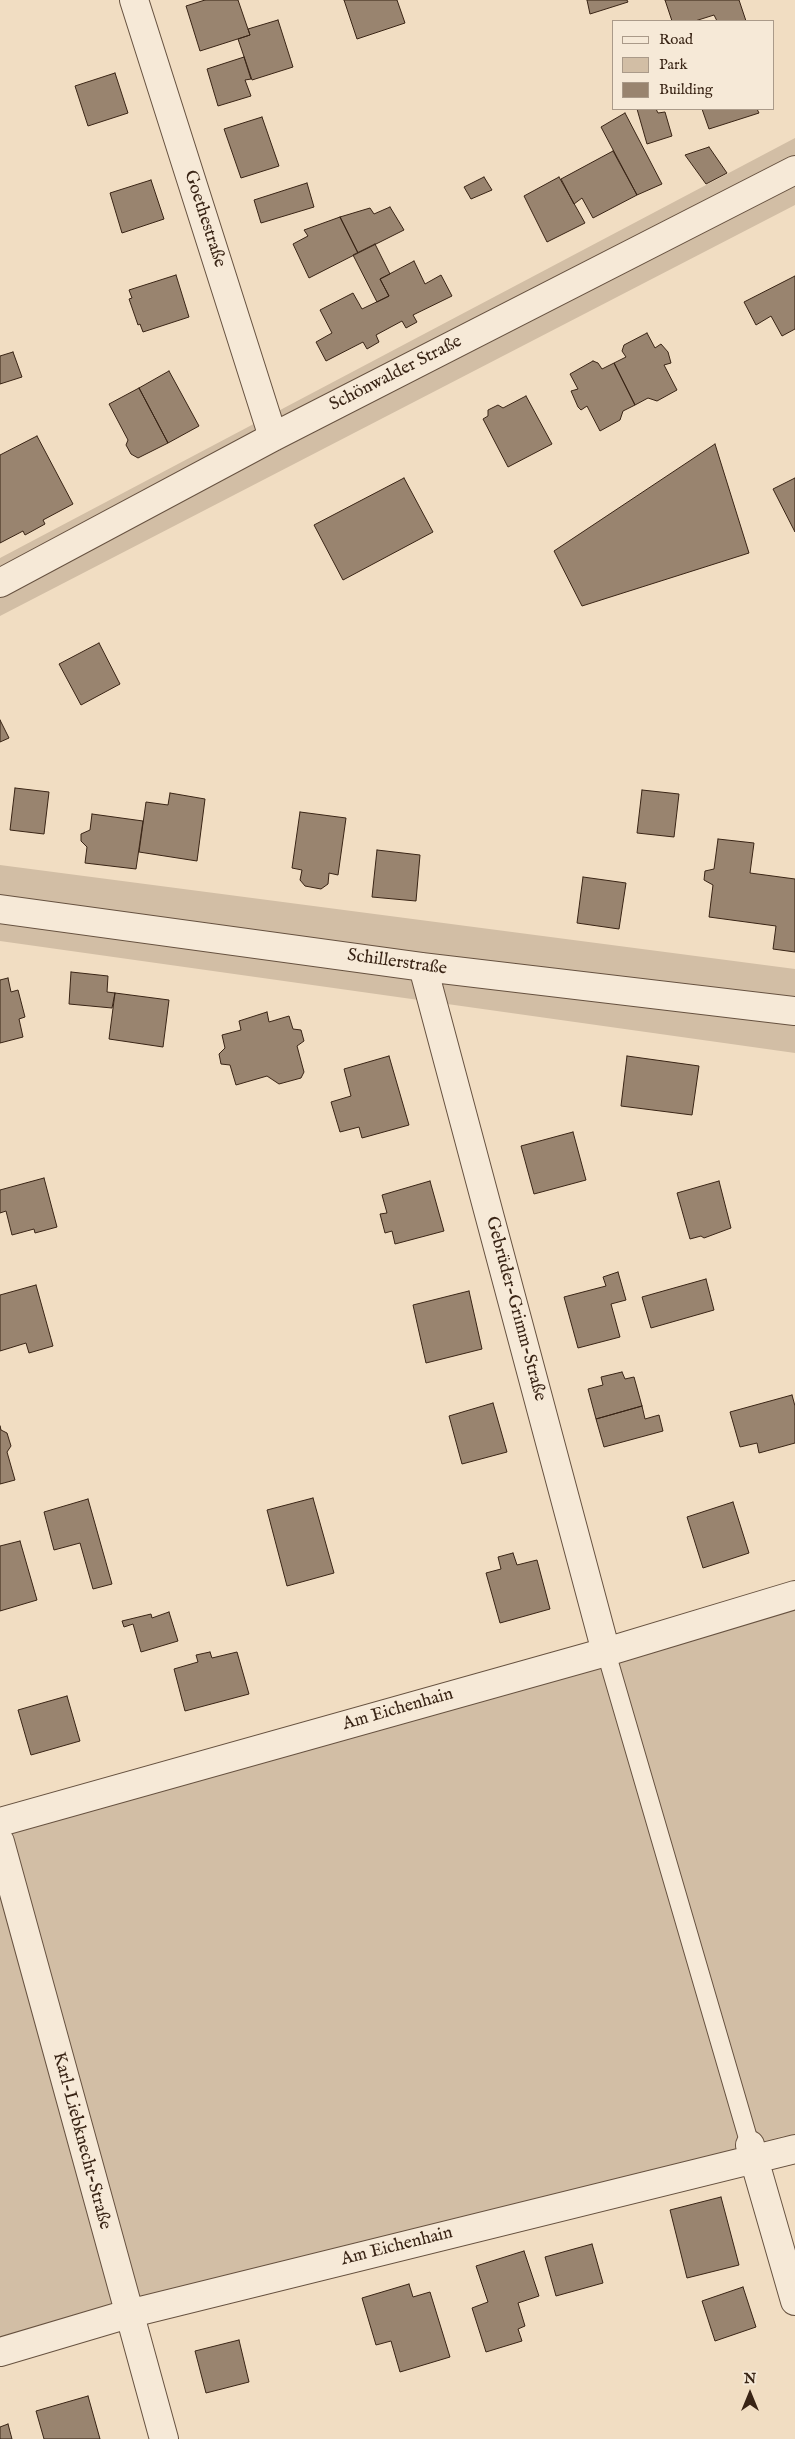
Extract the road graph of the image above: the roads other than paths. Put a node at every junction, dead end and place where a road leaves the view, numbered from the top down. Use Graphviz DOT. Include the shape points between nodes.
graph roads {
  1 [pos="134,0"];
  2 [pos="795,170"];
  3 [pos="273,437"];
  4 [pos="0,583"];
  5 [pos="0,909"];
  6 [pos="423,967"];
  7 [pos="795,1012"];
  8 [pos="795,1595"];
  9 [pos="606,1652"];
  10 [pos="0,1822"];
  11 [pos="0,1842"];
  12 [pos="795,2149"];
  13 [pos="752,2152"];
  14 [pos="795,2301"];
  15 [pos="128,2314"];
  16 [pos="0,2352"];
  17 [pos="164,2439"];
  1 -- 3 [label="street, Goethestraße"];
  2 -- 3 [label="street, Schönwalder Straße"];
  3 -- 4 [label="street, Schönwalder Straße"];
  5 -- 6 [label="street, Schillerstraße"];
  6 -- 7 [label="street, Schillerstraße"];
  6 -- 9 [label="street, Gebrüder-Grimm-Straße"];
  8 -- 9 [label="street, Am Eichenhain"];
  9 -- 10 [label="street, Am Eichenhain"];
  9 -- 13 [label="lane"];
  11 -- 15 [label="street, Karl-Liebknecht-Straße"];
  12 -- 13 [label="street, Am Eichenhain"];
  13 -- 14 [label="street"];
  13 -- 15 [label="street, Am Eichenhain"];
  15 -- 16 [label="street, Am Eichenhain"];
  15 -- 17 [label="street, Karl-Liebknecht-Straße"];
}
